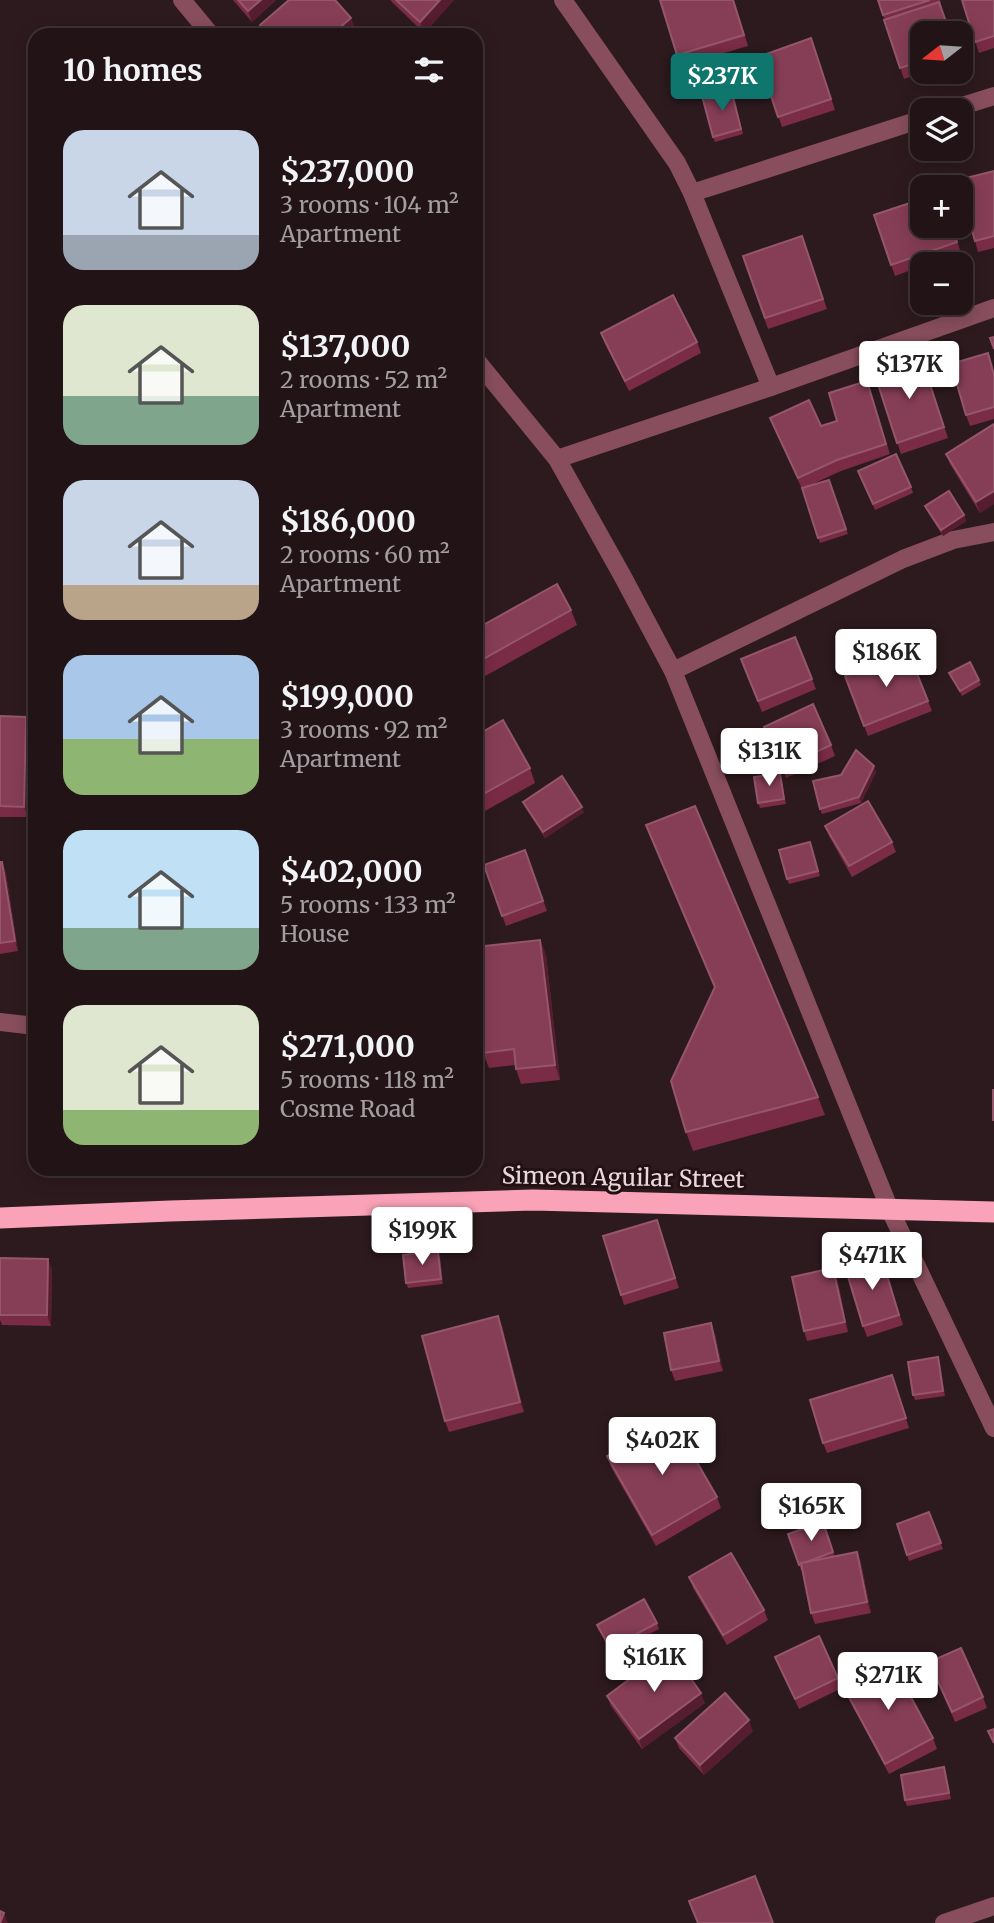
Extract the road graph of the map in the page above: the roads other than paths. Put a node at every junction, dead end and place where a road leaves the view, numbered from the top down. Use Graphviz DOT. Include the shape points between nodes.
graph roads {
  1 [pos="182,0"];
  2 [pos="563,0"];
  3 [pos="205,28"];
  4 [pos="994,96"];
  5 [pos="973,103"];
  6 [pos="910,123"];
  7 [pos="692,193"];
  8 [pos="994,308"];
  9 [pos="483,369"];
  10 [pos="771,387"];
  11 [pos="557,459"];
  12 [pos="994,532"];
  13 [pos="673,671"];
  14 [pos="0,1021"];
  15 [pos="28,1025"];
  16 [pos="890,1210"];
  17 [pos="994,1212"];
  18 [pos="0,1218"];
  19 [pos="994,1428"];
  20 [pos="994,1906"];
  21 [pos="944,1923"];
  1 -- 3 [label="street"];
  2 -- 7 [label="street" via="677,163"];
  4 -- 5 [label="street"];
  6 -- 7 [label="street"];
  7 -- 10 [label="street"];
  8 -- 10 [label="street"];
  9 -- 11 [label="street"];
  10 -- 11 [label="street"];
  11 -- 13 [label="street"];
  12 -- 13 [label="street" via="953,540 902,559"];
  13 -- 16 [label="street"];
  14 -- 15 [label="street"];
  16 -- 17 [label="highway, Simeon Aguilar Street"];
  16 -- 18 [label="highway, Simeon Aguilar Street" via="533,1200"];
  16 -- 19 [label="street"];
  20 -- 21 [label="street"];
}
